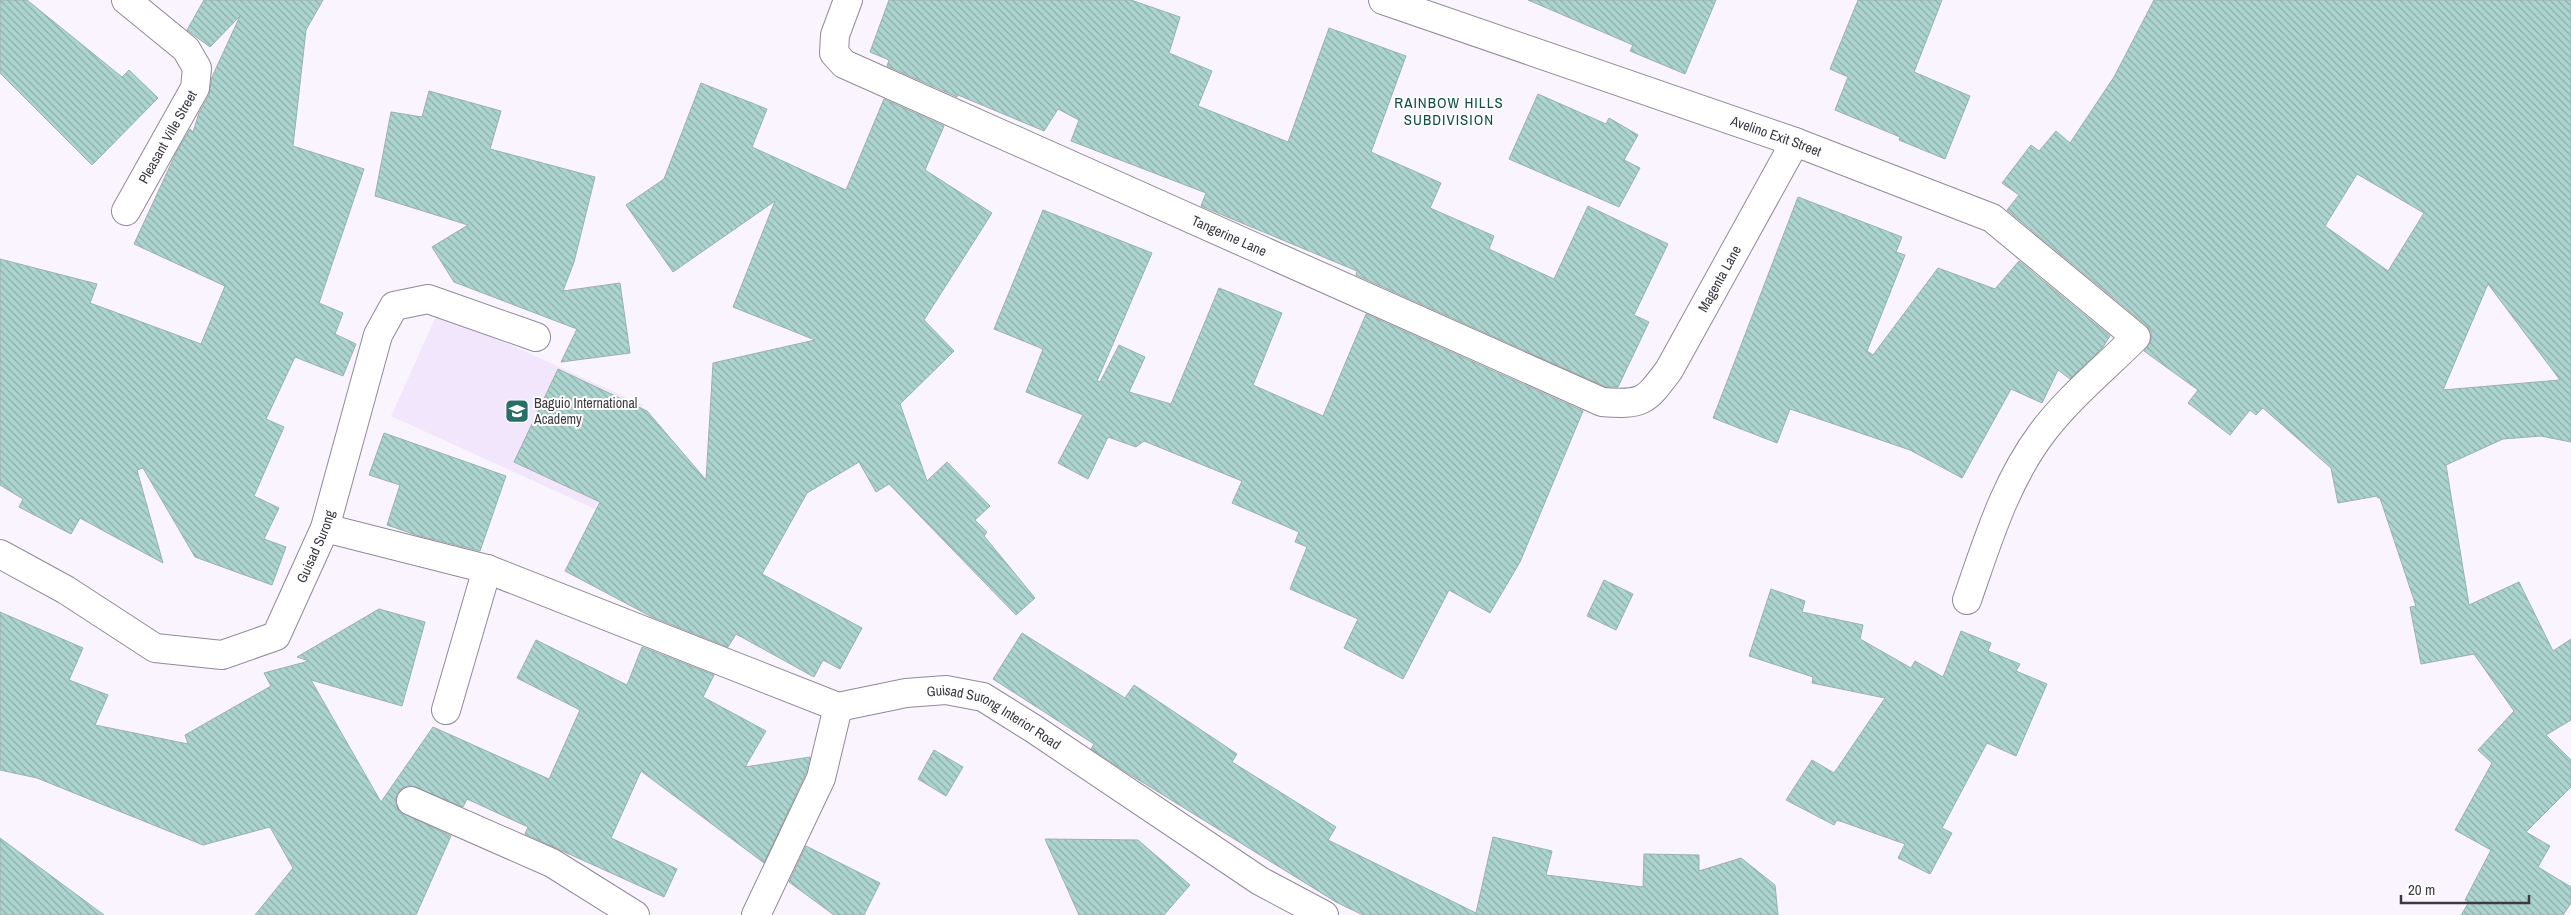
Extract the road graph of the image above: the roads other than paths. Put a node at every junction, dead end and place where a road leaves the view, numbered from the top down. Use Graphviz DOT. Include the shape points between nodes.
graph roads {
  1 [pos="126,0"];
  2 [pos="848,0"];
  3 [pos="1383,0"];
  4 [pos="1795,142"];
  5 [pos="126,210"];
  6 [pos="536,337"];
  7 [pos="1631,404"];
  8 [pos="325,528"];
  9 [pos="0,554"];
  10 [pos="487,569"];
  11 [pos="1967,600"];
  12 [pos="838,707"];
  13 [pos="446,710"];
  14 [pos="410,801"];
  15 [pos="635,915"];
  16 [pos="756,915"];
  17 [pos="1324,915"];
  1 -- 5 [label="street, Pleasant Ville Street" via="186,50 197,68 195,88"];
  2 -- 7 [label="street, Tangerine Lane" via="836,35 834,53 844,64 859,72 1602,402"];
  3 -- 4 [label="street, Avelino Exit Street"];
  4 -- 7 [label="street, Magenta Lane" via="1669,370 1651,394"];
  4 -- 11 [label="street, Avelino Exit Street" via="1992,218 2136,337 2042,433 2017,472 1997,514"];
  6 -- 8 [label="street, Guisad Surong" via="428,299 394,306 378,335"];
  8 -- 9 [label="street, Guisad Surong" via="276,636 222,655 155,648 66,590"];
  8 -- 10 [label="street"];
  10 -- 12 [label="street"];
  10 -- 13 [label="street"];
  12 -- 16 [label="street" via="821,778"];
  12 -- 17 [label="street, Guisad Surong Interior Road" via="906,693 946,690 983,697 1260,881"];
  14 -- 15 [label="street" via="552,863"];
}
